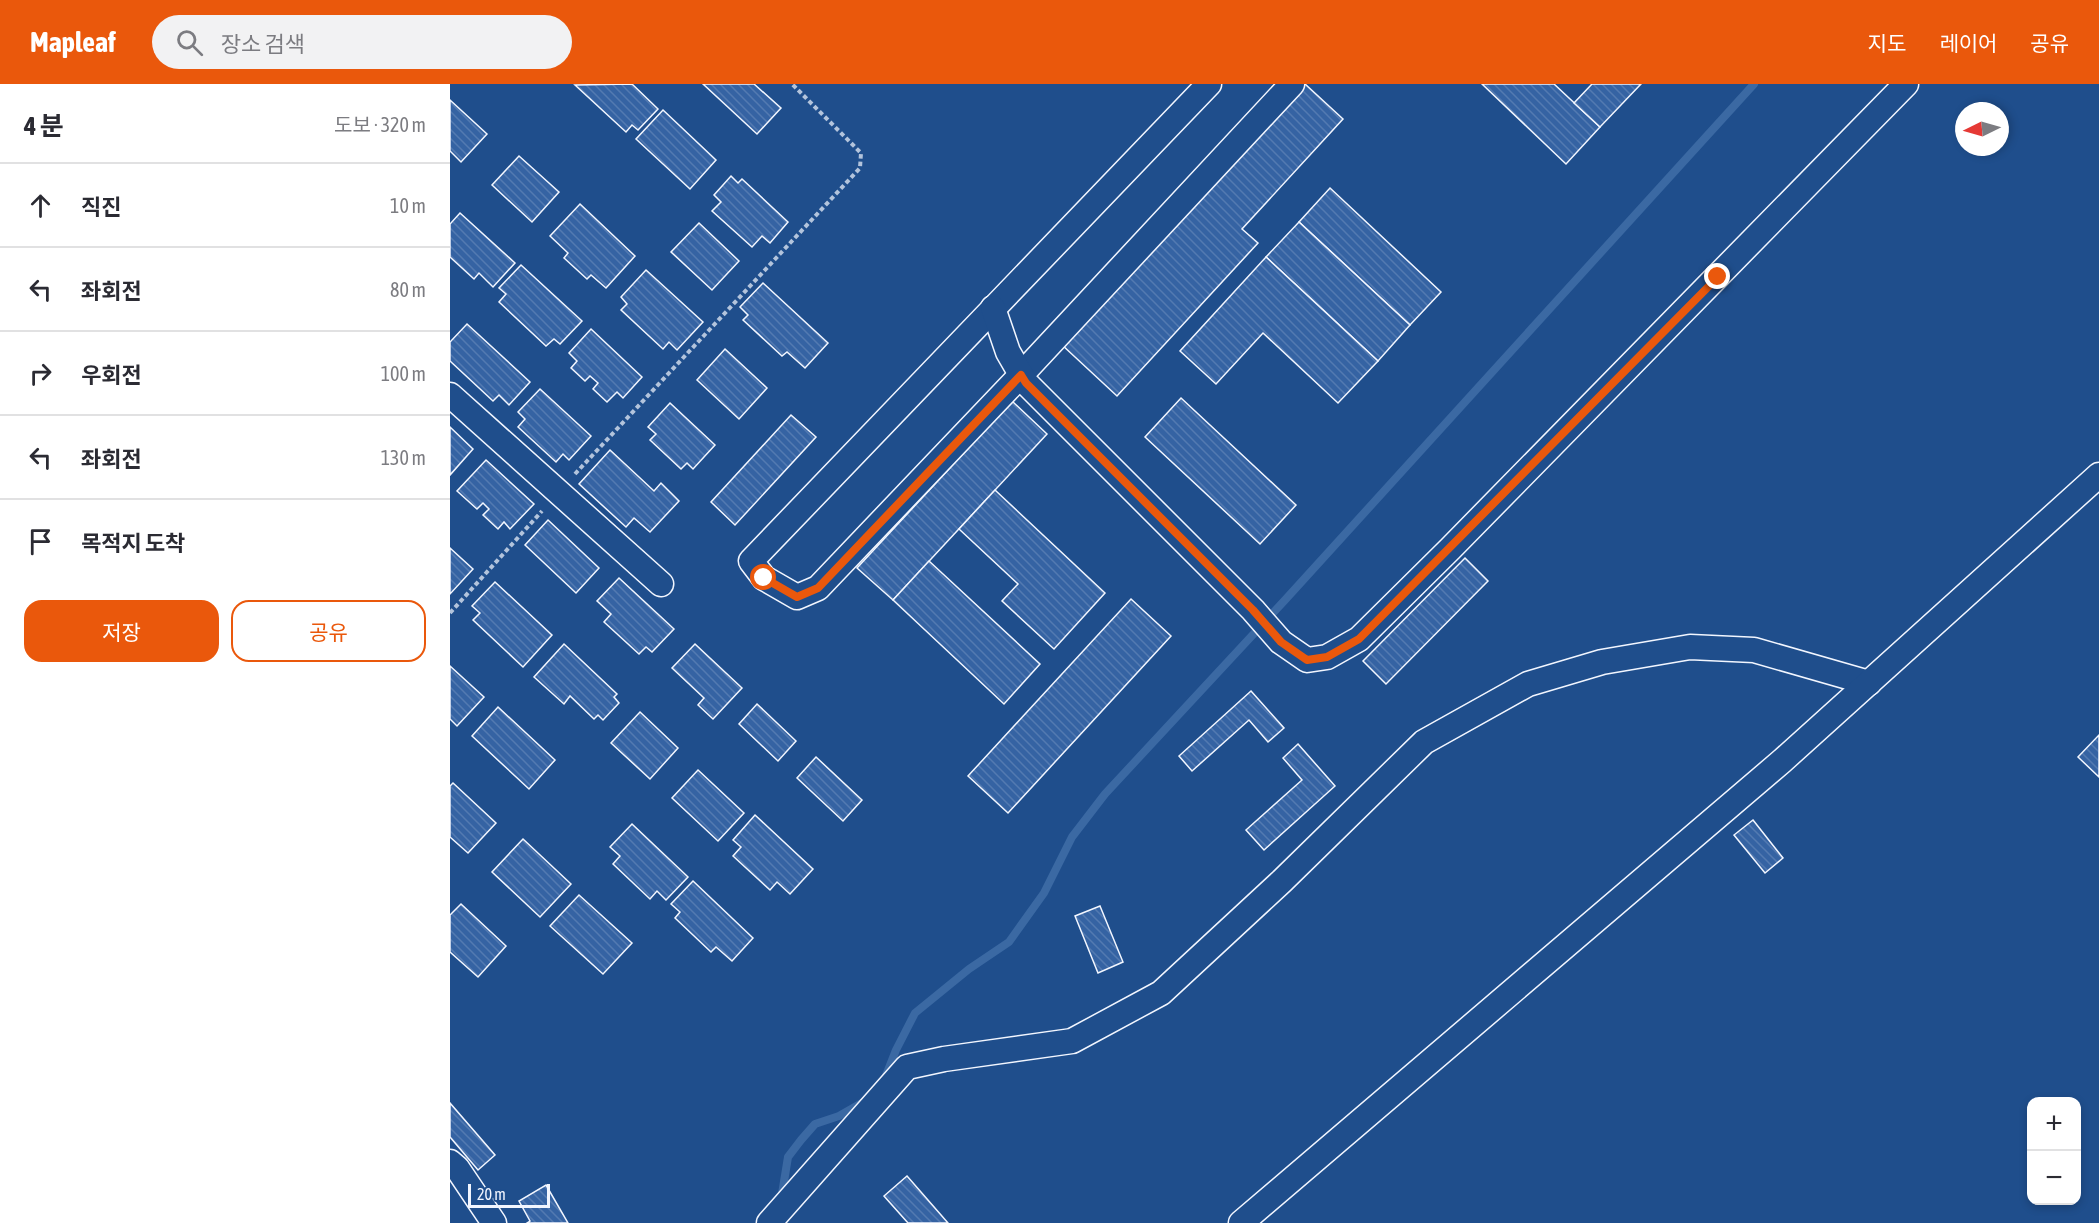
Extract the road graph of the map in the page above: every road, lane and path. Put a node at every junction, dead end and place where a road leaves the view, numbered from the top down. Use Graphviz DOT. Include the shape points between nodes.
graph roads {
  1 [pos="792,84"];
  2 [pos="1209,84"];
  3 [pos="1292,84"];
  4 [pos="1906,84"];
  5 [pos="993,308"];
  6 [pos="1021,375"];
  7 [pos="450,394"];
  8 [pos="2099,475"];
  9 [pos="559,492"];
  10 [pos="661,584"];
  11 [pos="450,613"];
  12 [pos="1869,683"];
  13 [pos="450,1162"];
  14 [pos="494,1223"];
  15 [pos="770,1223"];
  16 [pos="1241,1223"];
  1 -- 9 [label="path" via="861,153 860,168"];
  2 -- 5 [label="street"];
  3 -- 6 [label="street"];
  4 -- 6 [label="street" via="1359,639 1327,657 1307,660 1281,642"];
  5 -- 6 [label="street" via="1008,352"];
  5 -- 6 [label="street" via="751,561 764,578 797,597 818,588"];
  7 -- 9 [label="street"];
  8 -- 12 [label="street"];
  9 -- 10 [label="street"];
  9 -- 11 [label="path"];
  12 -- 15 [label="street" via="1754,650 1690,647 1602,662 1528,684 1424,742 1161,993 1072,1041 907,1067"];
  12 -- 16 [label="street"];
  13 -- 14 [label="street"];
}
